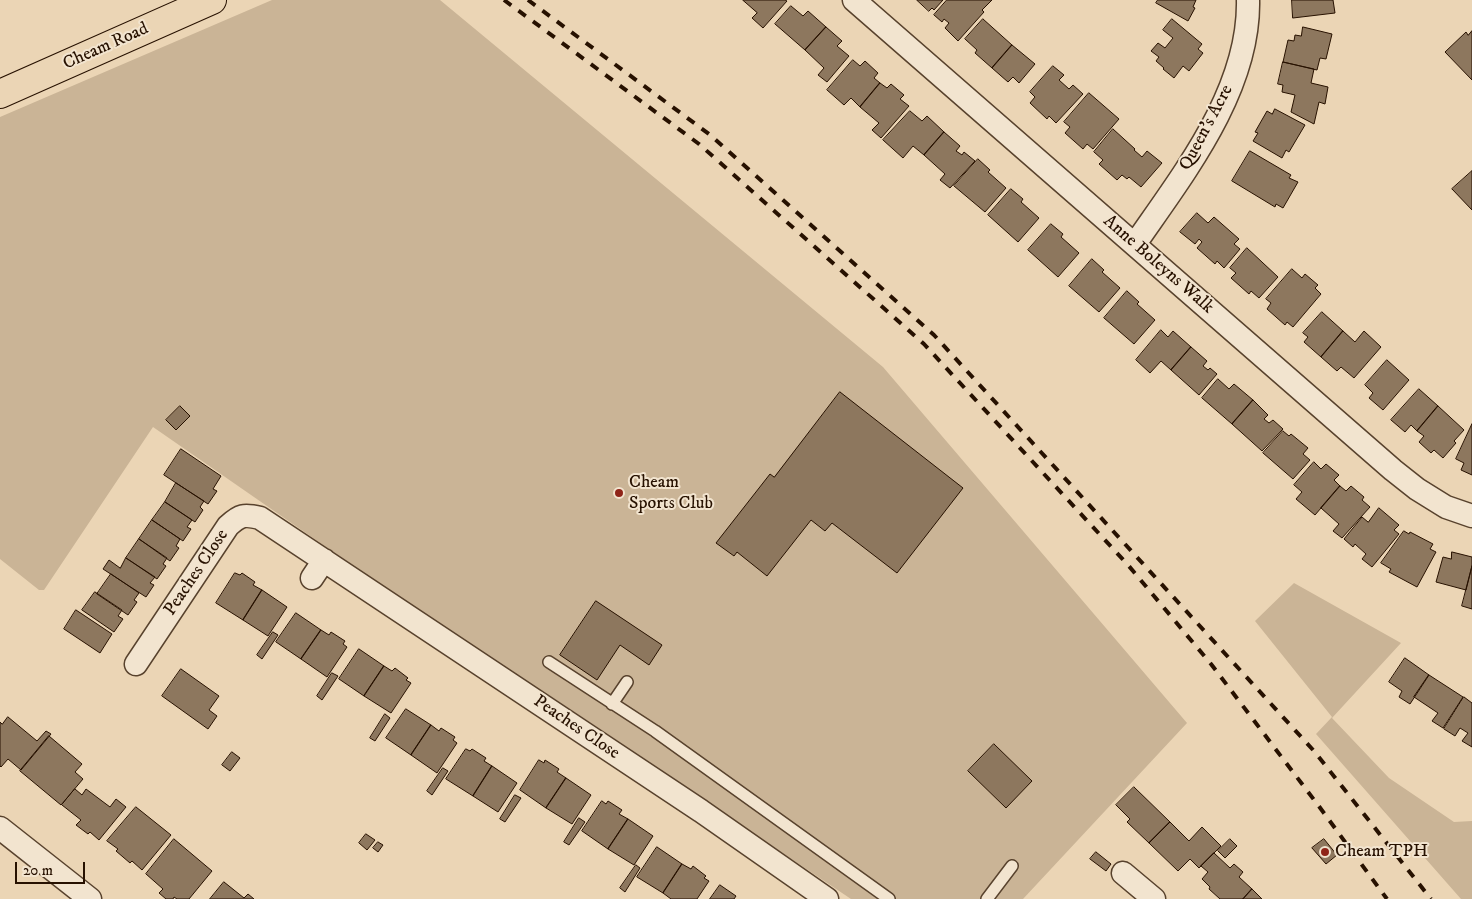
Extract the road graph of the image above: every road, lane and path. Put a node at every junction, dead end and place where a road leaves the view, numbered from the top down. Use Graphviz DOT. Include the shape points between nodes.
graph roads {
  1 [pos="212,0"];
  2 [pos="854,0"];
  3 [pos="1248,0"];
  4 [pos="0,94"];
  5 [pos="1135,244"];
  6 [pos="1472,516"];
  7 [pos="549,662"];
  8 [pos="136,664"];
  9 [pos="627,682"];
  10 [pos="612,704"];
  11 [pos="0,828"];
  12 [pos="1012,866"];
  13 [pos="1123,874"];
  14 [pos="90,899"];
  15 [pos="827,899"];
  16 [pos="889,899"];
  17 [pos="987,899"];
  18 [pos="1154,899"];
  1 -- 4 [label="highway, Cheam Road"];
  2 -- 5 [label="street, Anne Boleyns Walk"];
  3 -- 5 [label="street, Queen's Acre" via="1245,42 1224,102 1182,176"];
  5 -- 6 [label="street, Anne Boleyns Walk" via="1393,470 1446,507"];
  7 -- 10 [label="lane"];
  8 -- 15 [label="street, Peaches Close" via="228,526 238,517 260,518 318,569 700,811"];
  9 -- 10 [label="lane"];
  10 -- 16 [label="lane" via="655,731"];
  11 -- 14 [label="street"];
  12 -- 17 [label="lane"];
  13 -- 18 [label="street"];
}
